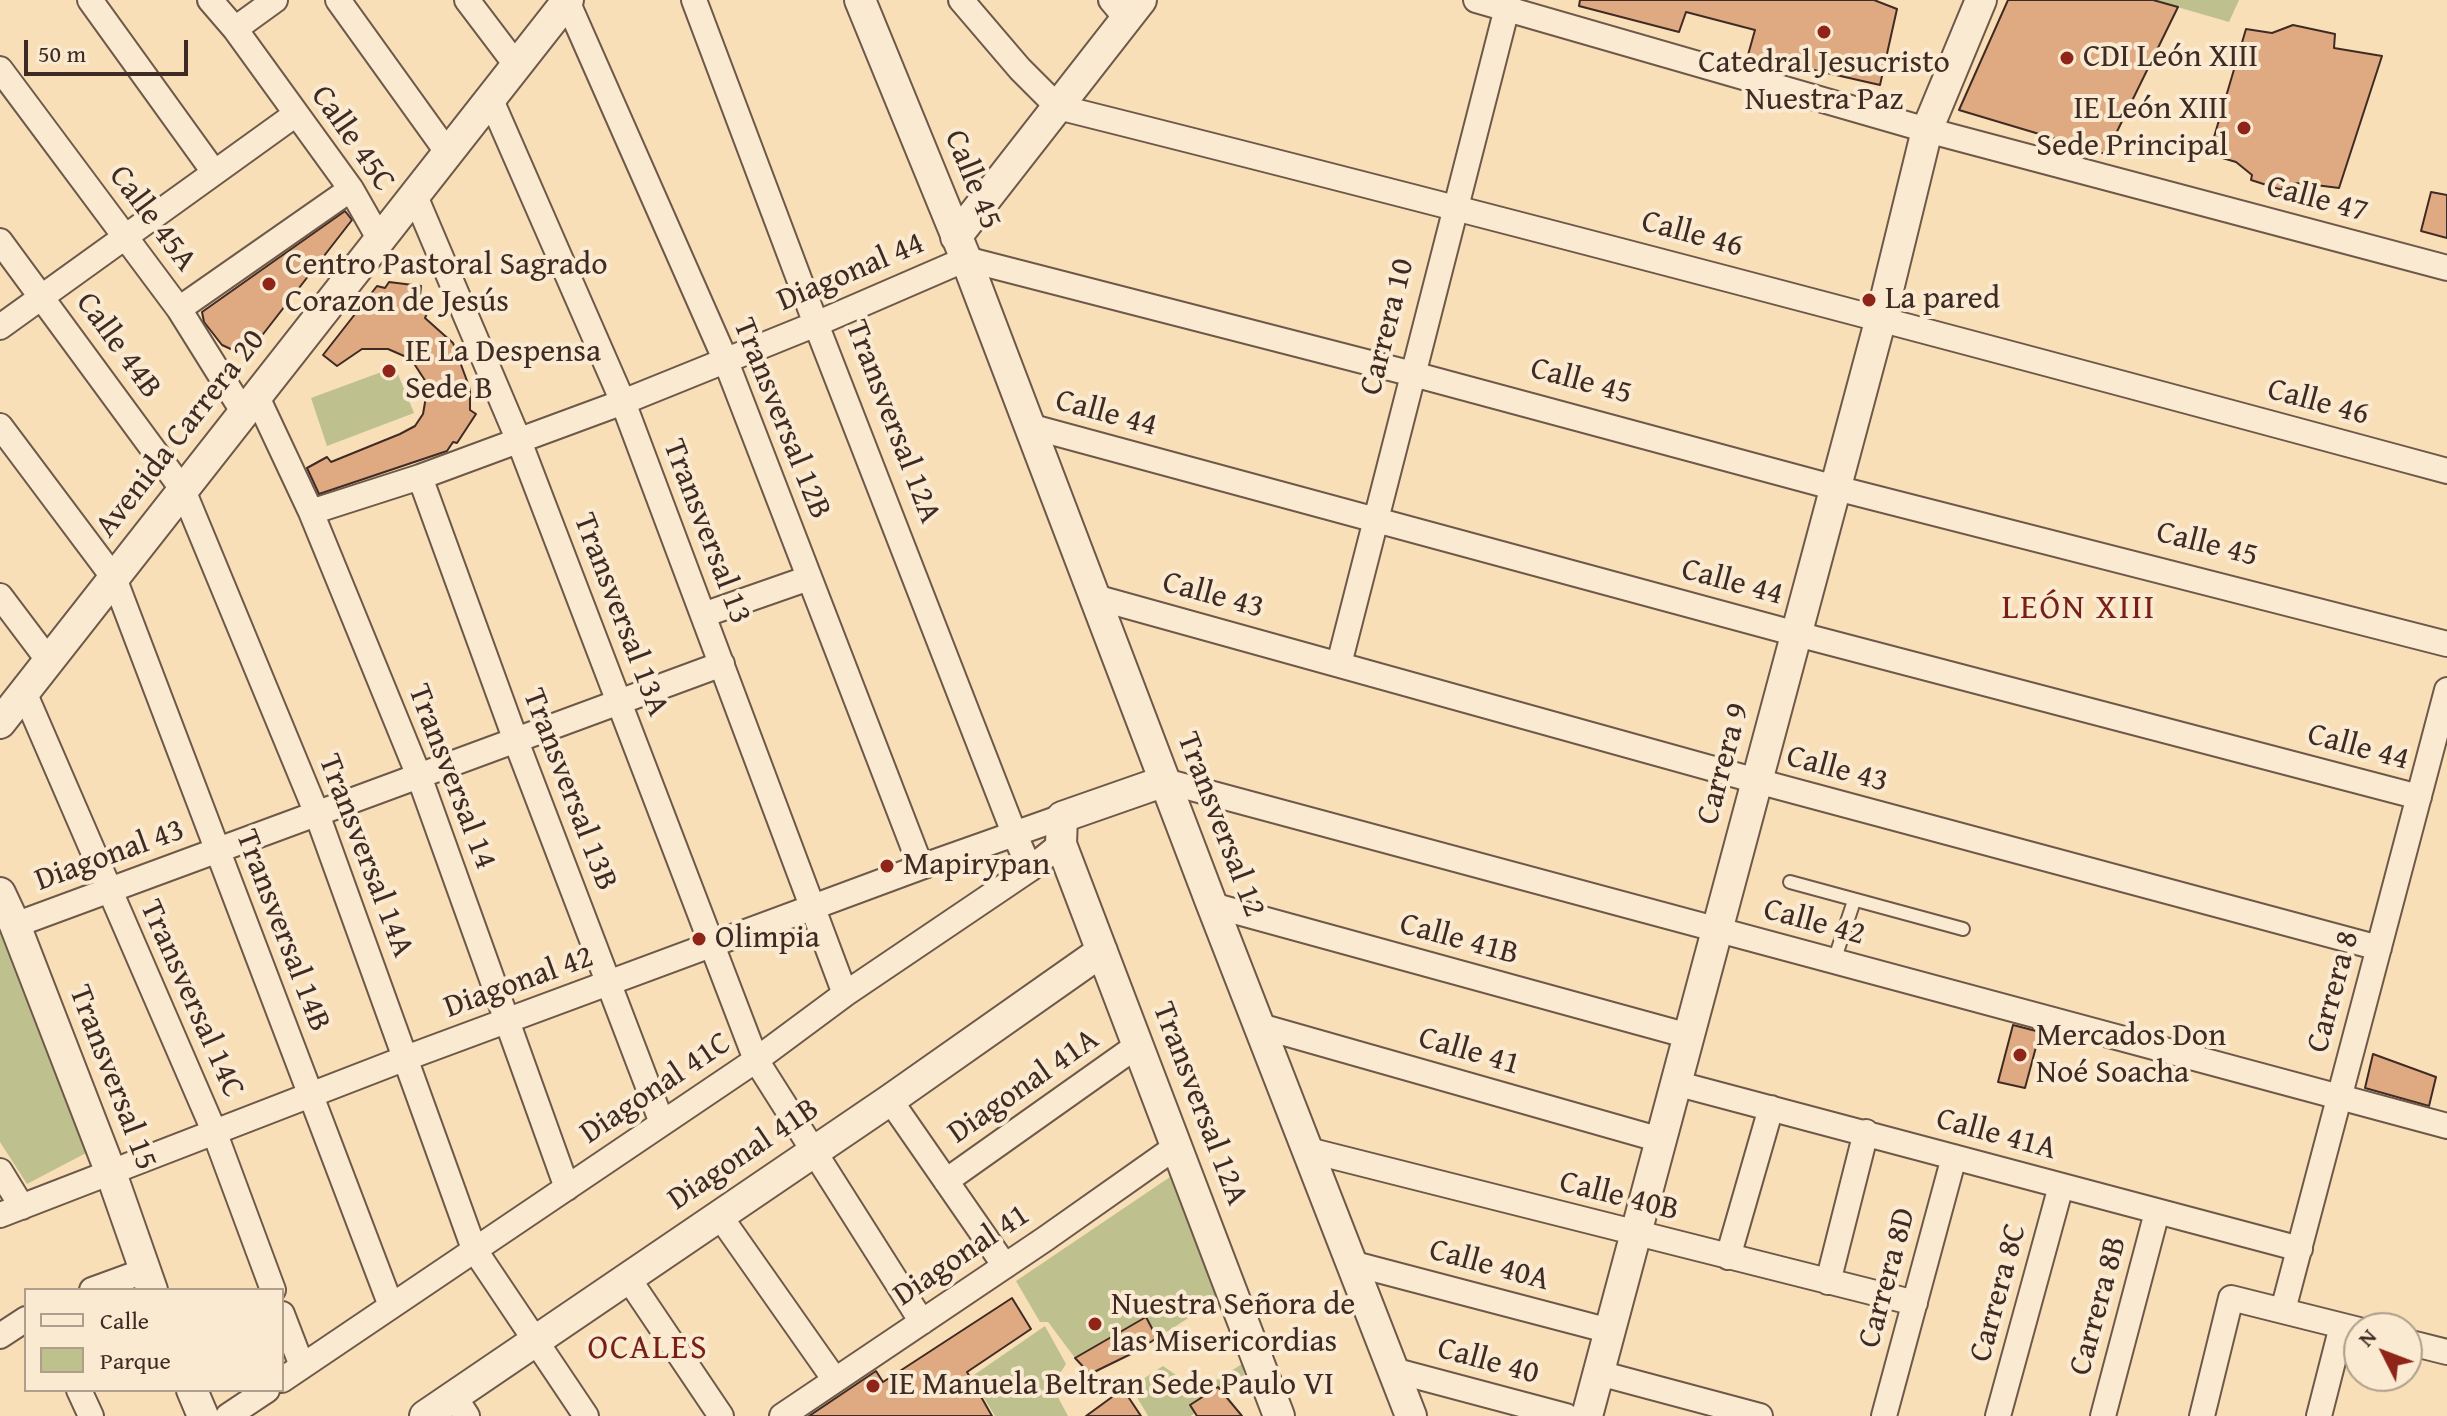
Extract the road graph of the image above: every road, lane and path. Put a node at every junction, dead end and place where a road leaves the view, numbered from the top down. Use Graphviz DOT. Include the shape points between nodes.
graph roads {
  1 [pos="90,0"];
  2 [pos="210,0"];
  3 [pos="275,0"];
  4 [pos="338,0"];
  5 [pos="467,0"];
  6 [pos="567,0"];
  7 [pos="694,0"];
  8 [pos="860,0"];
  9 [pos="961,0"];
  10 [pos="1476,0"];
  11 [pos="1981,0"];
  12 [pos="1126,6"];
  13 [pos="1507,8"];
  14 [pos="235,29"];
  15 [pos="517,66"];
  16 [pos="0,69"];
  17 [pos="491,100"];
  18 [pos="1058,107"];
  19 [pos="296,114"];
  20 [pos="1927,130"];
  21 [pos="448,153"];
  22 [pos="214,172"];
  23 [pos="351,189"];
  24 [pos="415,196"];
  25 [pos="1456,206"];
  26 [pos="125,236"];
  27 [pos="380,240"];
  28 [pos="0,241"];
  29 [pos="961,248"];
  30 [pos="2447,268"];
  31 [pos="42,297"];
  32 [pos="179,309"];
  33 [pos="1881,318"];
  34 [pos="816,324"];
  35 [pos="0,327"];
  36 [pos="725,359"];
  37 [pos="1413,374"];
  38 [pos="623,402"];
  39 [pos="250,405"];
  40 [pos="0,426"];
  41 [pos="1029,426"];
  42 [pos="519,441"];
  43 [pos="2447,471"];
  44 [pos="420,477"];
  45 [pos="1836,488"];
  46 [pos="183,490"];
  47 [pos="311,512"];
  48 [pos="1376,521"];
  49 [pos="114,578"];
  50 [pos="809,578"];
  51 [pos="0,596"];
  52 [pos="1095,597"];
  53 [pos="703,615"];
  54 [pos="1797,634"];
  55 [pos="2447,644"];
  56 [pos="49,661"];
  57 [pos="722,664"];
  58 [pos="1339,664"];
  59 [pos="2447,690"];
  60 [pos="24,692"];
  61 [pos="619,702"];
  62 [pos="0,723"];
  63 [pos="516,741"];
  64 [pos="419,776"];
  65 [pos="1165,781"];
  66 [pos="1757,781"];
  67 [pos="2419,797"];
  68 [pos="317,814"];
  69 [pos="1061,831"];
  70 [pos="1014,833"];
  71 [pos="217,850"];
  72 [pos="921,867"];
  73 [pos="1030,869"];
  74 [pos="1790,882"];
  75 [pos="109,891"];
  76 [pos="0,893"];
  77 [pos="1854,901"];
  78 [pos="1212,905"];
  79 [pos="813,908"];
  80 [pos="15,925"];
  81 [pos="1963,929"];
  82 [pos="1717,930"];
  83 [pos="713,945"];
  84 [pos="2379,948"];
  85 [pos="1102,951"];
  86 [pos="1834,961"];
  87 [pos="609,984"];
  88 [pos="845,994"];
  89 [pos="508,1021"];
  90 [pos="1260,1026"];
  91 [pos="1689,1036"];
  92 [pos="1138,1045"];
  93 [pos="406,1058"];
  94 [pos="756,1060"];
  95 [pos="1675,1083"];
  96 [pos="311,1095"];
  97 [pos="2340,1096"];
  98 [pos="890,1100"];
  99 [pos="1771,1108"];
  100 [pos="662,1123"];
  101 [pos="2447,1126"];
  102 [pos="214,1131"];
  103 [pos="1866,1132"];
  104 [pos="1661,1140"];
  105 [pos="1177,1146"];
  106 [pos="1308,1150"];
  107 [pos="814,1151"];
  108 [pos="1954,1157"];
  109 [pos="0,1171"];
  110 [pos="111,1173"];
  111 [pos="946,1181"];
  112 [pos="2061,1186"];
  113 [pos="567,1188"];
  114 [pos="11,1211"];
  115 [pos="2157,1212"];
  116 [pos="719,1215"];
  117 [pos="1636,1234"];
  118 [pos="474,1249"];
  119 [pos="2300,1249"];
  120 [pos="1728,1257"];
  121 [pos="1351,1263"];
  122 [pos="1005,1266"];
  123 [pos="628,1278"];
  124 [pos="148,1281"];
  125 [pos="1828,1282"];
  126 [pos="104,1288"];
  127 [pos="272,1288"];
  128 [pos="1915,1303"];
  129 [pos="391,1306"];
  130 [pos="2283,1310"];
  131 [pos="24,1320"];
  132 [pos="922,1322"];
  133 [pos="284,1326"];
  134 [pos="2343,1326"];
  135 [pos="1610,1331"];
  136 [pos="0,1336"];
  137 [pos="536,1341"];
  138 [pos="2423,1346"];
  139 [pos="2343,1350"];
  140 [pos="2447,1352"];
  141 [pos="1393,1370"];
  142 [pos="292,1373"];
  143 [pos="1599,1373"];
  144 [pos="835,1380"];
  145 [pos="80,1392"];
  146 [pos="193,1392"];
  147 [pos="264,1392"];
  148 [pos="461,1406"];
  149 [pos="1691,1407"];
  150 [pos="795,1413"];
  151 [pos="91,1416"];
  152 [pos="203,1416"];
  153 [pos="228,1416"];
  154 [pos="425,1416"];
  155 [pos="586,1416"];
  156 [pos="721,1416"];
  157 [pos="1279,1416"];
  158 [pos="1411,1416"];
  159 [pos="1566,1416"];
  160 [pos="1587,1416"];
  161 [pos="1760,1416"];
  162 [pos="1884,1416"];
  163 [pos="1998,1416"];
  164 [pos="2103,1416"];
  165 [pos="2202,1416"];
  166 [pos="2319,1416"];
  1 -- 22 [label="street"];
  2 -- 14 [label="street, Calle 45C"];
  3 -- 14 [label="street"];
  4 -- 21 [label="street"];
  5 -- 15 [label="street"];
  6 -- 15 [label="street, Avenida Carrera 20"];
  6 -- 36 [label="street, Transversal 12B"];
  7 -- 34 [label="street, Transversal 12A"];
  8 -- 29 [label="street, Calle 45"];
  9 -- 18 [label="street"];
  10 -- 13 [label="street, Calle 47"];
  11 -- 20 [label="street, Carrera 9"];
  12 -- 18 [label="street"];
  13 -- 20 [label="street, Calle 47"];
  13 -- 25 [label="street, Carrera 10"];
  14 -- 19 [label="street, Calle 45C"];
  15 -- 17 [label="street, Avenida Carrera 20"];
  16 -- 26 [label="street, Calle 45A"];
  17 -- 21 [label="street, Avenida Carrera 20"];
  17 -- 38 [label="street, Transversal 13"];
  18 -- 25 [label="street, Calle 46"];
  18 -- 29 [label="street"];
  19 -- 22 [label="street"];
  19 -- 23 [label="street, Calle 45C"];
  20 -- 30 [label="street, Calle 47"];
  20 -- 33 [label="street, Carrera 9"];
  21 -- 24 [label="street, Avenida Carrera 20"];
  22 -- 26 [label="street"];
  23 -- 27 [label="street, Calle 45C"];
  23 -- 32 [label="street"];
  24 -- 27 [label="street, Avenida Carrera 20"];
  24 -- 42 [label="street, Transversal 13A"];
  25 -- 33 [label="street, Calle 46"];
  25 -- 37 [label="street, Carrera 10"];
  26 -- 31 [label="street"];
  26 -- 32 [label="street, Calle 45A"];
  27 -- 39 [label="street, Avenida Carrera 20"];
  28 -- 31 [label="street, Calle 44B"];
  29 -- 34 [label="street, Diagonal 44"];
  29 -- 37 [label="street, Calle 45"];
  29 -- 41 [label="street, Transversal 12"];
  31 -- 35 [label="street"];
  31 -- 46 [label="street, Calle 44B"];
  32 -- 39 [label="street, Calle 45A"];
  33 -- 43 [label="street, Calle 46"];
  33 -- 45 [label="street, Carrera 9"];
  34 -- 36 [label="street, Diagonal 44"];
  34 -- 70 [label="street, Transversal 12A"];
  36 -- 38 [label="street, Diagonal 44"];
  36 -- 50 [label="street, Transversal 12B"];
  37 -- 45 [label="street, Calle 45"];
  37 -- 48 [label="street, Carrera 10"];
  38 -- 42 [label="street, Diagonal 44"];
  38 -- 53 [label="street, Transversal 13"];
  39 -- 46 [label="street, Avenida Carrera 20"];
  39 -- 47 [label="street, Transversal 14"];
  40 -- 49 [label="street, Transversal 14B"];
  41 -- 48 [label="street, Calle 44"];
  41 -- 52 [label="street, Transversal 12"];
  42 -- 44 [label="street, Diagonal 44"];
  42 -- 61 [label="street, Transversal 13A"];
  44 -- 47 [label="street, Diagonal 44"];
  44 -- 63 [label="street, Transversal 13B"];
  45 -- 54 [label="street, Carrera 9"];
  45 -- 55 [label="street, Calle 45"];
  46 -- 49 [label="street, Avenida Carrera 20"];
  46 -- 68 [label="street, Transversal 14A"];
  47 -- 64 [label="street, Transversal 14"];
  48 -- 54 [label="street, Calle 44"];
  48 -- 58 [label="street, Carrera 10"];
  49 -- 56 [label="street, Avenida Carrera 20"];
  49 -- 71 [label="street, Transversal 14B"];
  50 -- 53 [label="street"];
  50 -- 72 [label="street, Transversal 12B"];
  51 -- 56 [label="street"];
  52 -- 58 [label="street, Calle 43"];
  52 -- 65 [label="street, Transversal 12"];
  53 -- 57 [label="street, Transversal 13"];
  54 -- 66 [label="street, Carrera 9"];
  54 -- 67 [label="street, Calle 44"];
  56 -- 60 [label="street, Avenida Carrera 20"];
  57 -- 61 [label="street, Diagonal 43"];
  57 -- 79 [label="street, Transversal 13"];
  58 -- 66 [label="street, Calle 43"];
  59 -- 67 [label="street, Carrera 8"];
  60 -- 62 [label="street, Avenida Carrera 20"];
  60 -- 75 [label="street, Transversal 14C"];
  61 -- 63 [label="street, Diagonal 43"];
  61 -- 83 [label="street, Transversal 13A"];
  63 -- 64 [label="street, Diagonal 43"];
  63 -- 87 [label="street, Transversal 13B"];
  64 -- 68 [label="street, Diagonal 43"];
  64 -- 89 [label="street, Transversal 14"];
  65 -- 69 [label="street"];
  65 -- 78 [label="street, Transversal 12"];
  65 -- 82 [label="street, Calle 42"];
  66 -- 82 [label="street, Carrera 9"];
  66 -- 84 [label="street, Calle 43"];
  67 -- 84 [label="street, Carrera 8"];
  68 -- 71 [label="street, Diagonal 43"];
  68 -- 93 [label="street, Transversal 14A"];
  69 -- 70 [label="street, Diagonal 42"];
  69 -- 73 [label="street, Diagonal 41C"];
  69 -- 85 [label="street, Transversal 12A"];
  70 -- 72 [label="street, Diagonal 42"];
  70 -- 73 [label="street, Transversal 12A"];
  71 -- 75 [label="street, Diagonal 43"];
  71 -- 96 [label="street, Transversal 14B"];
  72 -- 79 [label="street, Diagonal 42"];
  73 -- 88 [label="street, Diagonal 41C"];
  74 -- 77 [label="lane"];
  75 -- 80 [label="street, Diagonal 43"];
  75 -- 102 [label="street, Transversal 14C"];
  76 -- 80 [label="street, Transversal 15"];
  77 -- 81 [label="lane"];
  77 -- 86 [label="lane"];
  78 -- 90 [label="street, Transversal 12"];
  78 -- 91 [label="street, Calle 41B"];
  79 -- 83 [label="street, Diagonal 42"];
  79 -- 88 [label="street, Transversal 13"];
  80 -- 110 [label="street, Transversal 15"];
  82 -- 86 [label="street, Calle 42"];
  82 -- 91 [label="street, Carrera 9"];
  83 -- 87 [label="street, Diagonal 42"];
  83 -- 94 [label="street, Transversal 13A"];
  84 -- 97 [label="street, Carrera 8"];
  85 -- 92 [label="street, Transversal 12A"];
  85 -- 98 [label="street, Diagonal 41B"];
  86 -- 97 [label="street, Calle 42"];
  87 -- 89 [label="street, Diagonal 42"];
  87 -- 100 [label="street, Transversal 13B"];
  88 -- 94 [label="street, Diagonal 41C"];
  89 -- 93 [label="street, Diagonal 42"];
  89 -- 113 [label="street, Transversal 14"];
  90 -- 104 [label="street, Calle 41"];
  90 -- 106 [label="street, Transversal 12"];
  91 -- 95 [label="street, Carrera 9"];
  92 -- 105 [label="street, Transversal 12A"];
  92 -- 111 [label="street, Diagonal 41A"];
  93 -- 96 [label="street, Diagonal 42"];
  93 -- 118 [label="street, Transversal 14A"];
  94 -- 100 [label="street, Diagonal 41C"];
  94 -- 107 [label="street"];
  95 -- 99 [label="street, Calle 41A"];
  95 -- 104 [label="street, Carrera 9"];
  96 -- 102 [label="street, Diagonal 42"];
  96 -- 129 [label="street, Transversal 14B"];
  97 -- 101 [label="street, Calle 42"];
  97 -- 119 [label="street, Carrera 8"];
  98 -- 107 [label="street, Diagonal 41B"];
  98 -- 111 [label="street"];
  99 -- 103 [label="street, Calle 41A"];
  99 -- 120 [label="street"];
  100 -- 113 [label="street, Diagonal 41C"];
  102 -- 110 [label="street, Diagonal 42"];
  102 -- 127 [label="street, Transversal 14C"];
  103 -- 108 [label="street, Calle 41A"];
  103 -- 125 [label="street"];
  104 -- 117 [label="street, Carrera 9"];
  105 -- 122 [label="street, Diagonal 41"];
  105 -- 157 [label="street, Transversal 12A"];
  106 -- 117 [label="street, Calle 40B"];
  106 -- 121 [label="street, Transversal 12"];
  107 -- 116 [label="street, Diagonal 41B"];
  107 -- 132 [label="street"];
  108 -- 112 [label="street, Calle 41A"];
  108 -- 128 [label="street, Carrera 8D"];
  109 -- 114 [label="street"];
  110 -- 114 [label="street, Diagonal 42"];
  110 -- 124 [label="street, Transversal 15"];
  111 -- 122 [label="street"];
  112 -- 115 [label="street, Calle 41A"];
  112 -- 163 [label="street, Carrera 8C"];
  113 -- 118 [label="street, Diagonal 41C"];
  115 -- 119 [label="street, Calle 41A"];
  115 -- 164 [label="street, Carrera 8B"];
  116 -- 123 [label="street, Diagonal 41B"];
  116 -- 144 [label="street"];
  117 -- 120 [label="street, Calle 40B"];
  117 -- 135 [label="street, Carrera 9"];
  118 -- 129 [label="street, Diagonal 41C"];
  118 -- 137 [label="street"];
  119 -- 130 [label="street, Carrera 8"];
  120 -- 125 [label="street, Calle 40B"];
  121 -- 135 [label="street, Calle 40A"];
  121 -- 141 [label="street, Transversal 12"];
  122 -- 132 [label="street, Diagonal 41"];
  123 -- 137 [label="street, Diagonal 41B"];
  123 -- 156 [label="street"];
  124 -- 126 [label="street"];
  125 -- 128 [label="street, Calle 40B"];
  128 -- 162 [label="street, Carrera 8D"];
  129 -- 142 [label="street, Diagonal 41C"];
  130 -- 134 [label="street"];
  130 -- 165 [label="street" via="2231,1298"];
  131 -- 136 [label="street"];
  132 -- 144 [label="street, Diagonal 41"];
  133 -- 142 [label="street"];
  135 -- 143 [label="street, Carrera 9"];
  137 -- 148 [label="street, Diagonal 41B"];
  137 -- 155 [label="street"];
  138 -- 140 [label="street"];
  139 -- 166 [label="street"];
  141 -- 158 [label="street, Transversal 12"];
  141 -- 159 [label="street, Calle 40"];
  143 -- 149 [label="street"];
  143 -- 160 [label="street, Carrera 9"];
  144 -- 150 [label="street, Diagonal 41"];
  145 -- 151 [label="street"];
  146 -- 152 [label="street"];
  147 -- 153 [label="street"];
  148 -- 154 [label="street, Diagonal 41B"];
  149 -- 161 [label="street"];
}
